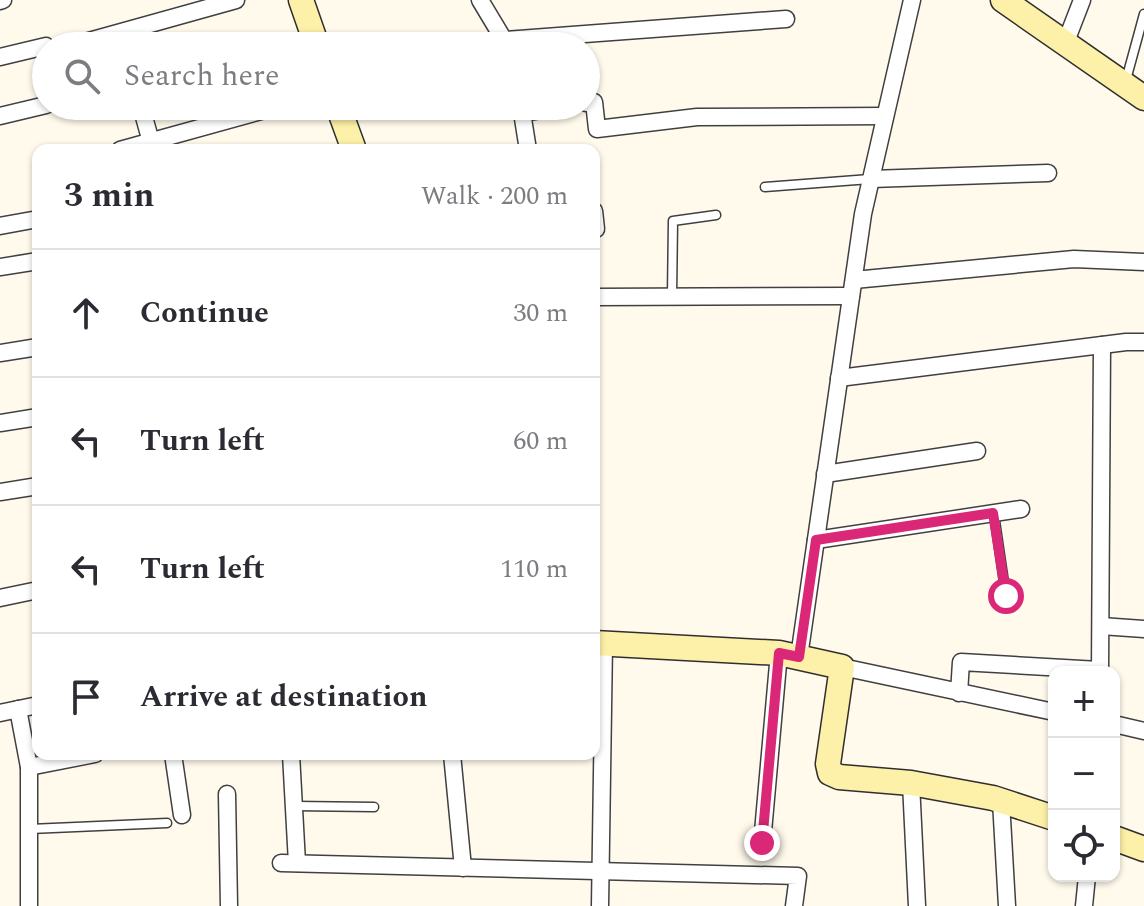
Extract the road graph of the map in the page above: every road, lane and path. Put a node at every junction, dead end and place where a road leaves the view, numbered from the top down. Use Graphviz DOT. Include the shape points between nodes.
graph roads {
  1 [pos="236,0"];
  2 [pos="301,0"];
  3 [pos="480,0"];
  4 [pos="912,0"];
  5 [pos="1003,0"];
  6 [pos="1082,0"];
  7 [pos="1144,14"];
  8 [pos="786,19"];
  9 [pos="142,32"];
  10 [pos="312,32"];
  11 [pos="499,32"];
  12 [pos="600,35"];
  13 [pos="1065,44"];
  14 [pos="32,50"];
  15 [pos="0,57"];
  16 [pos="1134,91"];
  17 [pos="32,108"];
  18 [pos="0,116"];
  19 [pos="885,116"];
  20 [pos="147,120"];
  21 [pos="234,120"];
  22 [pos="343,120"];
  23 [pos="523,120"];
  24 [pos="596,120"];
  25 [pos="158,144"];
  26 [pos="352,144"];
  27 [pos="527,144"];
  28 [pos="1048,173"];
  29 [pos="871,179"];
  30 [pos="765,187"];
  31 [pos="716,215"];
  32 [pos="32,220"];
  33 [pos="0,226"];
  34 [pos="32,262"];
  35 [pos="1144,262"];
  36 [pos="0,267"];
  37 [pos="852,288"];
  38 [pos="600,297"];
  39 [pos="672,297"];
  40 [pos="1144,342"];
  41 [pos="1102,345"];
  42 [pos="32,348"];
  43 [pos="0,353"];
  44 [pos="839,378"];
  45 [pos="32,418"];
  46 [pos="0,423"];
  47 [pos="977,451"];
  48 [pos="825,474"];
  49 [pos="32,487"];
  50 [pos="0,492"];
  51 [pos="1021,509"];
  52 [pos="993,513"];
  53 [pos="816,540"];
  54 [pos="32,591"];
  55 [pos="1006,596"];
  56 [pos="0,598"];
  57 [pos="1101,626"];
  58 [pos="1144,629"];
  59 [pos="600,643"];
  60 [pos="789,655"];
  61 [pos="1100,666"];
  62 [pos="842,667"];
  63 [pos="1048,668"];
  64 [pos="959,693"];
  65 [pos="32,706"];
  66 [pos="18,709"];
  67 [pos="1048,711"];
  68 [pos="0,713"];
  69 [pos="1120,725"];
  70 [pos="1144,731"];
  71 [pos="65,760"];
  72 [pos="174,760"];
  73 [pos="291,760"];
  74 [pos="453,760"];
  75 [pos="600,760"];
  76 [pos="29,767"];
  77 [pos="911,783"];
  78 [pos="227,794"];
  79 [pos="1001,801"];
  80 [pos="294,806"];
  81 [pos="374,807"];
  82 [pos="182,815"];
  83 [pos="1048,816"];
  84 [pos="167,823"];
  85 [pos="29,829"];
  86 [pos="1120,840"];
  87 [pos="762,843"];
  88 [pos="1144,849"];
  89 [pos="463,868"];
  90 [pos="600,871"];
  91 [pos="1086,882"];
  92 [pos="29,906"];
  93 [pos="229,906"];
  94 [pos="600,906"];
  95 [pos="794,906"];
  96 [pos="917,906"];
  97 [pos="1007,906"];
  98 [pos="1084,906"];
  1 -- 9 [label="street"];
  2 -- 10 [label="street"];
  3 -- 11 [label="street"];
  4 -- 19 [label="street"];
  5 -- 13 [label="street"];
  6 -- 13 [label="street"];
  7 -- 16 [label="lane"];
  8 -- 12 [label="street"];
  13 -- 16 [label="street"];
  14 -- 15 [label="street"];
  17 -- 18 [label="street"];
  19 -- 24 [label="street" via="697,117 597,129"];
  19 -- 29 [label="street"];
  20 -- 25 [label="street"];
  21 -- 25 [label="street"];
  22 -- 26 [label="street"];
  23 -- 27 [label="street"];
  28 -- 29 [label="street"];
  29 -- 30 [label="lane"];
  29 -- 37 [label="street"];
  31 -- 39 [label="lane" via="673,221"];
  32 -- 33 [label="street"];
  34 -- 36 [label="street"];
  35 -- 37 [label="street" via="1074,259"];
  37 -- 39 [label="street"];
  37 -- 44 [label="street"];
  38 -- 39 [label="street"];
  40 -- 41 [label="street"];
  41 -- 44 [label="street"];
  41 -- 57 [label="street"];
  42 -- 43 [label="street"];
  44 -- 48 [label="street"];
  45 -- 46 [label="street"];
  47 -- 48 [label="street"];
  48 -- 53 [label="street"];
  49 -- 50 [label="street"];
  51 -- 52 [label="street"];
  52 -- 53 [label="street"];
  52 -- 55 [label="lane"];
  53 -- 60 [label="street"];
  54 -- 56 [label="street"];
  57 -- 58 [label="street"];
  57 -- 61 [label="street"];
  59 -- 60 [label="street"];
  60 -- 62 [label="street"];
  60 -- 87 [label="street"];
  62 -- 64 [label="street"];
  62 -- 77 [label="street" via="830,773"];
  63 -- 64 [label="street" via="961,662"];
  64 -- 67 [label="street"];
  65 -- 66 [label="street"];
  66 -- 68 [label="street"];
  66 -- 76 [label="street"];
  69 -- 70 [label="street"];
  71 -- 76 [label="street"];
  72 -- 82 [label="street"];
  73 -- 80 [label="street"];
  74 -- 89 [label="street"];
  75 -- 90 [label="street"];
  76 -- 85 [label="street"];
  77 -- 79 [label="street"];
  77 -- 96 [label="street"];
  78 -- 93 [label="street"];
  79 -- 83 [label="street"];
  79 -- 97 [label="street"];
  80 -- 81 [label="lane"];
  80 -- 89 [label="street" via="289,863"];
  84 -- 85 [label="lane"];
  85 -- 92 [label="street"];
  86 -- 88 [label="street"];
  89 -- 90 [label="street"];
  90 -- 94 [label="street"];
  90 -- 95 [label="street" via="798,876"];
  91 -- 98 [label="street"];
}
